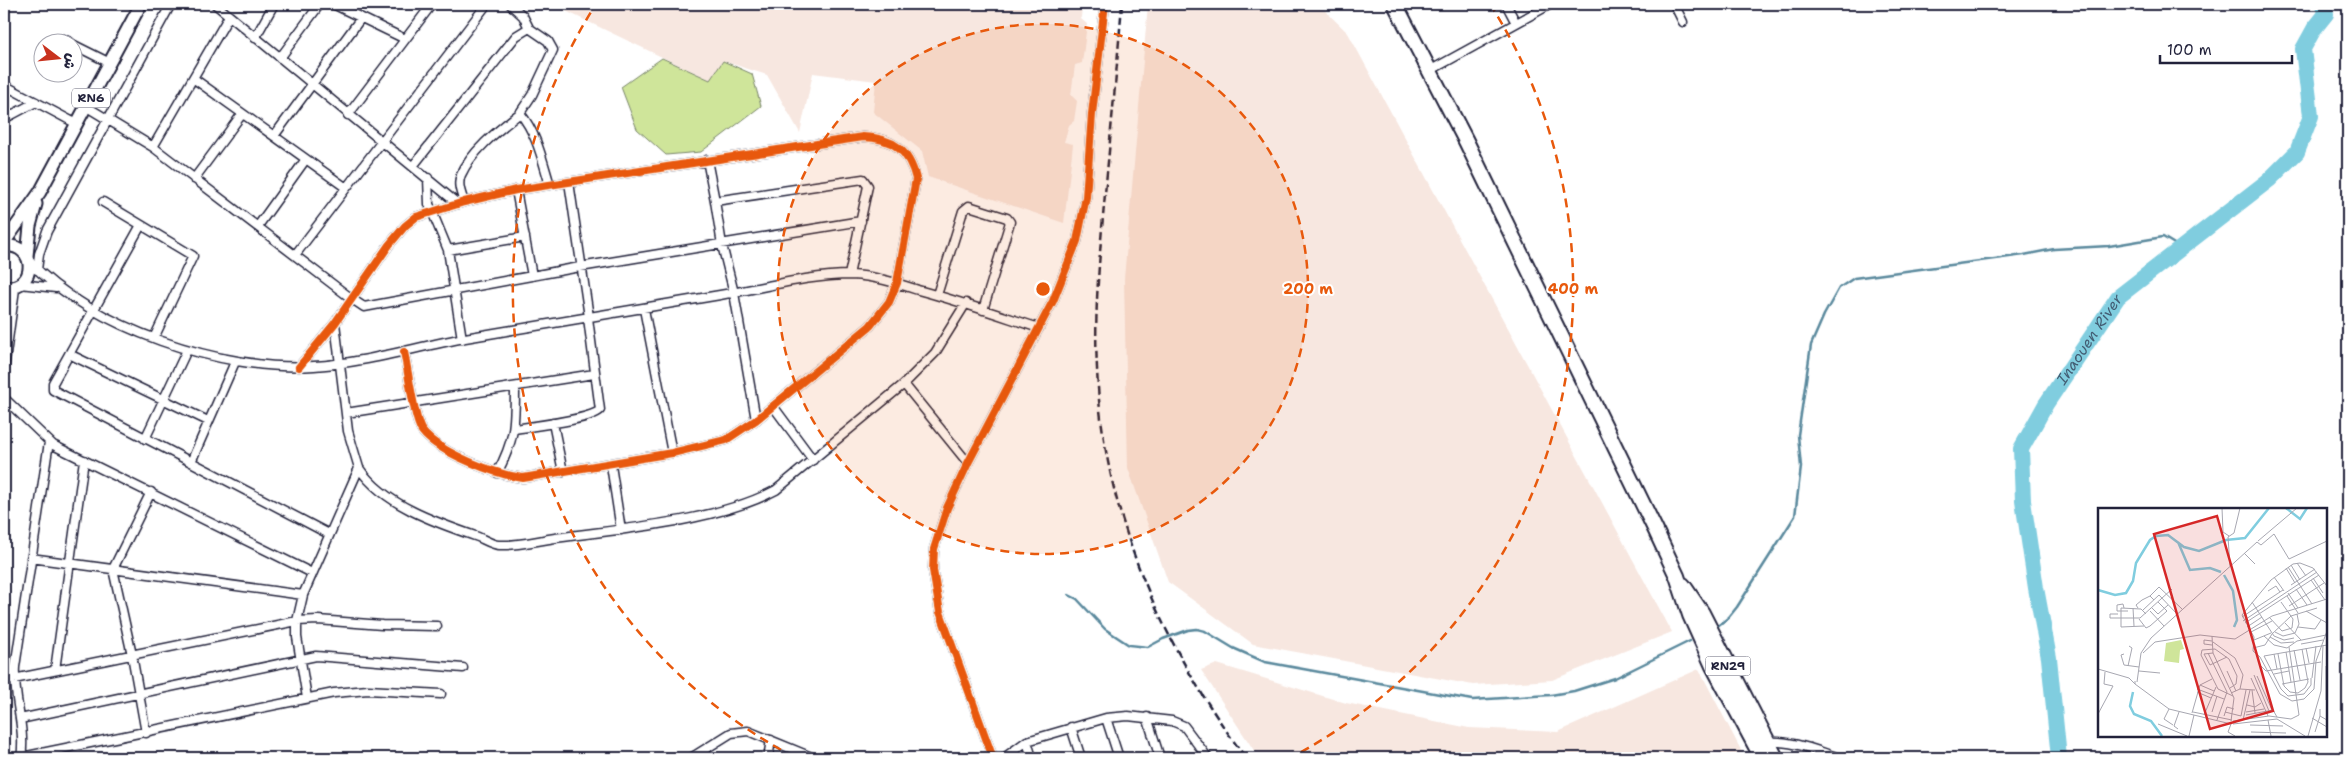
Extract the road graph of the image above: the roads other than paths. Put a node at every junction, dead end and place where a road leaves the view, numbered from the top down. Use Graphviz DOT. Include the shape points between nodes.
graph roads {
  1 [pos="141,4"];
  2 [pos="171,4"];
  3 [pos="215,4"];
  4 [pos="274,4"];
  5 [pos="320,4"];
  6 [pos="333,4"];
  7 [pos="430,4"];
  8 [pos="487,4"];
  9 [pos="510,4"];
  10 [pos="1105,4"];
  11 [pos="1395,4"];
  12 [pos="1506,4"];
  13 [pos="1674,4"];
  14 [pos="1547,5"];
  15 [pos="230,16"];
  16 [pos="361,18"];
  17 [pos="1683,22"];
  18 [pos="1516,24"];
  19 [pos="529,28"];
  20 [pos="255,38"];
  21 [pos="405,39"];
  22 [pos="82,49"];
  23 [pos="280,58"];
  24 [pos="110,63"];
  25 [pos="1431,70"];
  26 [pos="193,78"];
  27 [pos="4,85"];
  28 [pos="312,85"];
  29 [pos="36,102"];
  30 [pos="86,107"];
  31 [pos="520,112"];
  32 [pos="242,114"];
  33 [pos="348,115"];
  34 [pos="107,118"];
  35 [pos="4,119"];
  36 [pos="77,124"];
  37 [pos="274,136"];
  38 [pos="381,142"];
  39 [pos="153,148"];
  40 [pos="306,159"];
  41 [pos="707,160"];
  42 [pos="414,166"];
  43 [pos="428,178"];
  44 [pos="194,180"];
  45 [pos="568,182"];
  46 [pos="550,185"];
  47 [pos="345,187"];
  48 [pos="516,190"];
  49 [pos="40,192"];
  50 [pos="715,201"];
  51 [pos="103,202"];
  52 [pos="461,203"];
  53 [pos="434,213"];
  54 [pos="861,221"];
  55 [pos="141,225"];
  56 [pos="258,226"];
  57 [pos="525,237"];
  58 [pos="4,244"];
  59 [pos="722,245"];
  60 [pos="448,250"];
  61 [pos="295,255"];
  62 [pos="31,263"];
  63 [pos="580,267"];
  64 [pos="849,275"];
  65 [pos="532,276"];
  66 [pos="897,284"];
  67 [pos="13,287"];
  68 [pos="56,288"];
  69 [pos="455,290"];
  70 [pos="734,293"];
  71 [pos="938,295"];
  72 [pos="352,299"];
  73 [pos="4,303"];
  74 [pos="966,303"];
  75 [pos="93,309"];
  76 [pos="644,309"];
  77 [pos="983,310"];
  78 [pos="588,318"];
  79 [pos="335,323"];
  80 [pos="1039,328"];
  81 [pos="154,338"];
  82 [pos="462,339"];
  83 [pos="187,350"];
  84 [pos="404,352"];
  85 [pos="69,354"];
  86 [pos="234,362"];
  87 [pos="342,363"];
  88 [pos="299,367"];
  89 [pos="4,370"];
  90 [pos="594,374"];
  91 [pos="904,384"];
  92 [pos="515,387"];
  93 [pos="4,398"];
  94 [pos="165,399"];
  95 [pos="414,400"];
  96 [pos="773,406"];
  97 [pos="346,412"];
  98 [pos="756,420"];
  99 [pos="208,421"];
  100 [pos="553,423"];
  101 [pos="515,429"];
  102 [pos="145,439"];
  103 [pos="49,442"];
  104 [pos="672,454"];
  105 [pos="84,460"];
  106 [pos="813,460"];
  107 [pos="190,462"];
  108 [pos="968,463"];
  109 [pos="611,465"];
  110 [pos="359,468"];
  111 [pos="563,472"];
  112 [pos="497,473"];
  113 [pos="151,492"];
  114 [pos="621,530"];
  115 [pos="328,534"];
  116 [pos="31,558"];
  117 [pos="69,563"];
  118 [pos="114,569"];
  119 [pos="312,573"];
  120 [pos="303,595"];
  121 [pos="297,621"];
  122 [pos="437,626"];
  123 [pos="132,655"];
  124 [pos="300,660"];
  125 [pos="463,668"];
  126 [pos="56,670"];
  127 [pos="14,679"];
  128 [pos="4,681"];
  129 [pos="139,693"];
  130 [pos="441,694"];
  131 [pos="307,698"];
  132 [pos="1147,717"];
  133 [pos="1106,718"];
  134 [pos="20,719"];
  135 [pos="1071,727"];
  136 [pos="146,733"];
  137 [pos="771,740"];
  138 [pos="1027,741"];
  139 [pos="1762,750"];
  140 [pos="22,758"];
  141 [pos="691,758"];
  142 [pos="768,758"];
  143 [pos="814,758"];
  144 [pos="993,758"];
  145 [pos="1004,758"];
  146 [pos="1032,758"];
  147 [pos="1081,758"];
  148 [pos="1119,758"];
  149 [pos="1160,758"];
  150 [pos="1208,758"];
  151 [pos="1776,758"];
  152 [pos="1840,758"];
  1 -- 24 [label="main road, RN6"];
  2 -- 34 [label="street"];
  3 -- 15 [label="street"];
  4 -- 20 [label="street"];
  5 -- 23 [label="street"];
  6 -- 16 [label="street"];
  7 -- 21 [label="street"];
  8 -- 38 [label="street"];
  9 -- 19 [label="street" via="523,16"];
  10 -- 80 [label="street" via="1083,218 1067,269"];
  11 -- 25 [label="highway, RN29"];
  12 -- 18 [label="street"];
  13 -- 17 [label="street"];
  14 -- 18 [label="street"];
  15 -- 20 [label="street"];
  15 -- 26 [label="street"];
  16 -- 21 [label="street"];
  16 -- 28 [label="street"];
  18 -- 25 [label="street"];
  19 -- 31 [label="street" via="548,41 553,50 532,95"];
  19 -- 42 [label="street" via="516,36"];
  20 -- 23 [label="street"];
  21 -- 33 [label="street"];
  22 -- 24 [label="street"];
  23 -- 28 [label="street"];
  24 -- 30 [label="main road, RN6"];
  25 -- 139 [label="highway, RN29" via="1677,576 1713,666"];
  26 -- 32 [label="street"];
  26 -- 39 [label="street"];
  27 -- 29 [label="street"];
  28 -- 33 [label="street"];
  28 -- 37 [label="street"];
  29 -- 35 [label="street"];
  29 -- 36 [label="street"];
  30 -- 34 [label="street"];
  30 -- 36 [label="main road, RN6"];
  31 -- 46 [label="street" via="535,137"];
  31 -- 52 [label="street" via="491,138 461,175"];
  32 -- 37 [label="street"];
  32 -- 44 [label="street"];
  33 -- 38 [label="street"];
  34 -- 39 [label="street"];
  34 -- 62 [label="street" via="46,232 39,254"];
  36 -- 49 [label="main road, RN6"];
  37 -- 40 [label="street"];
  38 -- 42 [label="street"];
  38 -- 47 [label="street"];
  39 -- 44 [label="street"];
  40 -- 47 [label="street"];
  40 -- 56 [label="street"];
  41 -- 45 [label="street"];
  41 -- 50 [label="street"];
  41 -- 66 [label="street" via="863,137 878,138 898,146 913,165 916,179"];
  42 -- 43 [label="street"];
  43 -- 52 [label="street"];
  43 -- 53 [label="street" via="428,197"];
  44 -- 56 [label="street"];
  45 -- 46 [label="street"];
  45 -- 63 [label="street"];
  46 -- 48 [label="street"];
  47 -- 61 [label="street"];
  48 -- 52 [label="street"];
  48 -- 57 [label="street"];
  49 -- 58 [label="main road, RN6"];
  49 -- 62 [label="main road, RN6" via="30,226"];
  50 -- 54 [label="street" via="863,179 868,186"];
  50 -- 59 [label="street"];
  51 -- 55 [label="street"];
  52 -- 53 [label="street"];
  53 -- 60 [label="street"];
  53 -- 72 [label="street" via="416,218 405,226"];
  54 -- 59 [label="street"];
  54 -- 64 [label="street"];
  55 -- 75 [label="street"];
  55 -- 81 [label="street" via="193,256"];
  56 -- 61 [label="street"];
  57 -- 60 [label="street"];
  57 -- 65 [label="street"];
  58 -- 62 [label="main road, RN6" via="18,248"];
  59 -- 63 [label="street"];
  59 -- 70 [label="street"];
  60 -- 69 [label="street"];
  61 -- 72 [label="street"];
  62 -- 67 [label="main road, RN6" via="28,274"];
  62 -- 68 [label="street"];
  63 -- 65 [label="street"];
  63 -- 78 [label="street"];
  64 -- 66 [label="street" via="875,277"];
  64 -- 70 [label="street"];
  65 -- 69 [label="street"];
  66 -- 71 [label="street"];
  66 -- 96 [label="street" via="889,302 870,326"];
  67 -- 68 [label="street"];
  67 -- 73 [label="main road, RN6"];
  67 -- 89 [label="street"];
  68 -- 75 [label="street"];
  69 -- 72 [label="street" via="367,306"];
  69 -- 82 [label="street"];
  70 -- 76 [label="street"];
  70 -- 98 [label="street"];
  71 -- 74 [label="street"];
  71 -- 77 [label="street" via="963,211 969,206 1007,218 1010,222"];
  72 -- 79 [label="street"];
  74 -- 77 [label="street"];
  74 -- 91 [label="street" via="935,353"];
  75 -- 81 [label="street"];
  75 -- 85 [label="street"];
  76 -- 78 [label="street"];
  76 -- 104 [label="street"];
  77 -- 80 [label="street"];
  78 -- 82 [label="street"];
  78 -- 90 [label="street"];
  79 -- 87 [label="street"];
  79 -- 88 [label="street"];
  80 -- 108 [label="street"];
  81 -- 83 [label="street"];
  82 -- 84 [label="street"];
  83 -- 86 [label="street"];
  83 -- 94 [label="street"];
  84 -- 87 [label="street"];
  84 -- 95 [label="street"];
  85 -- 94 [label="street"];
  85 -- 102 [label="street" via="53,383 54,392"];
  86 -- 88 [label="street"];
  86 -- 99 [label="street"];
  87 -- 88 [label="street"];
  87 -- 97 [label="street"];
  90 -- 92 [label="street"];
  90 -- 100 [label="street" via="600,410"];
  91 -- 106 [label="street"];
  91 -- 108 [label="street"];
  92 -- 95 [label="street"];
  92 -- 101 [label="street"];
  93 -- 103 [label="street"];
  94 -- 99 [label="street"];
  94 -- 102 [label="street"];
  95 -- 97 [label="street"];
  95 -- 112 [label="street" via="422,430 432,441"];
  96 -- 98 [label="street"];
  96 -- 106 [label="street"];
  97 -- 110 [label="street" via="351,446"];
  98 -- 104 [label="street" via="726,440"];
  99 -- 107 [label="street"];
  100 -- 101 [label="street"];
  100 -- 111 [label="street"];
  101 -- 112 [label="street"];
  102 -- 107 [label="street"];
  103 -- 105 [label="street"];
  103 -- 116 [label="street"];
  104 -- 109 [label="street"];
  105 -- 113 [label="street"];
  105 -- 117 [label="street"];
  106 -- 114 [label="street" via="776,490 756,501 719,512"];
  107 -- 115 [label="street"];
  108 -- 144 [label="street" via="940,528 933,570 940,612"];
  109 -- 111 [label="street"];
  109 -- 114 [label="street"];
  110 -- 114 [label="street" via="376,487 406,507 498,545"];
  110 -- 115 [label="street"];
  111 -- 112 [label="street" via="523,478"];
  113 -- 118 [label="street"];
  113 -- 119 [label="street"];
  115 -- 119 [label="street"];
  116 -- 117 [label="street"];
  116 -- 127 [label="street"];
  117 -- 118 [label="street"];
  117 -- 126 [label="street"];
  118 -- 120 [label="street"];
  118 -- 123 [label="street"];
  119 -- 120 [label="street"];
  120 -- 121 [label="street"];
  121 -- 122 [label="street"];
  121 -- 123 [label="street"];
  121 -- 124 [label="street"];
  123 -- 126 [label="street"];
  123 -- 129 [label="street"];
  124 -- 125 [label="street" via="324,656"];
  124 -- 129 [label="street"];
  124 -- 131 [label="street"];
  126 -- 127 [label="street"];
  127 -- 128 [label="street"];
  127 -- 134 [label="street"];
  129 -- 134 [label="street"];
  129 -- 136 [label="street"];
  130 -- 131 [label="street" via="368,690"];
  131 -- 136 [label="street"];
  132 -- 133 [label="street"];
  132 -- 149 [label="street"];
  132 -- 150 [label="street" via="1184,726"];
  133 -- 135 [label="street"];
  133 -- 148 [label="street"];
  134 -- 140 [label="street"];
  135 -- 138 [label="street"];
  135 -- 147 [label="street"];
  136 -- 140 [label="street"];
  137 -- 141 [label="street" via="748,731 738,731"];
  137 -- 142 [label="street"];
  137 -- 143 [label="street"];
  138 -- 145 [label="street"];
  138 -- 146 [label="street"];
  139 -- 151 [label="highway, RN29"];
  139 -- 152 [label="street" via="1782,742"];
}
